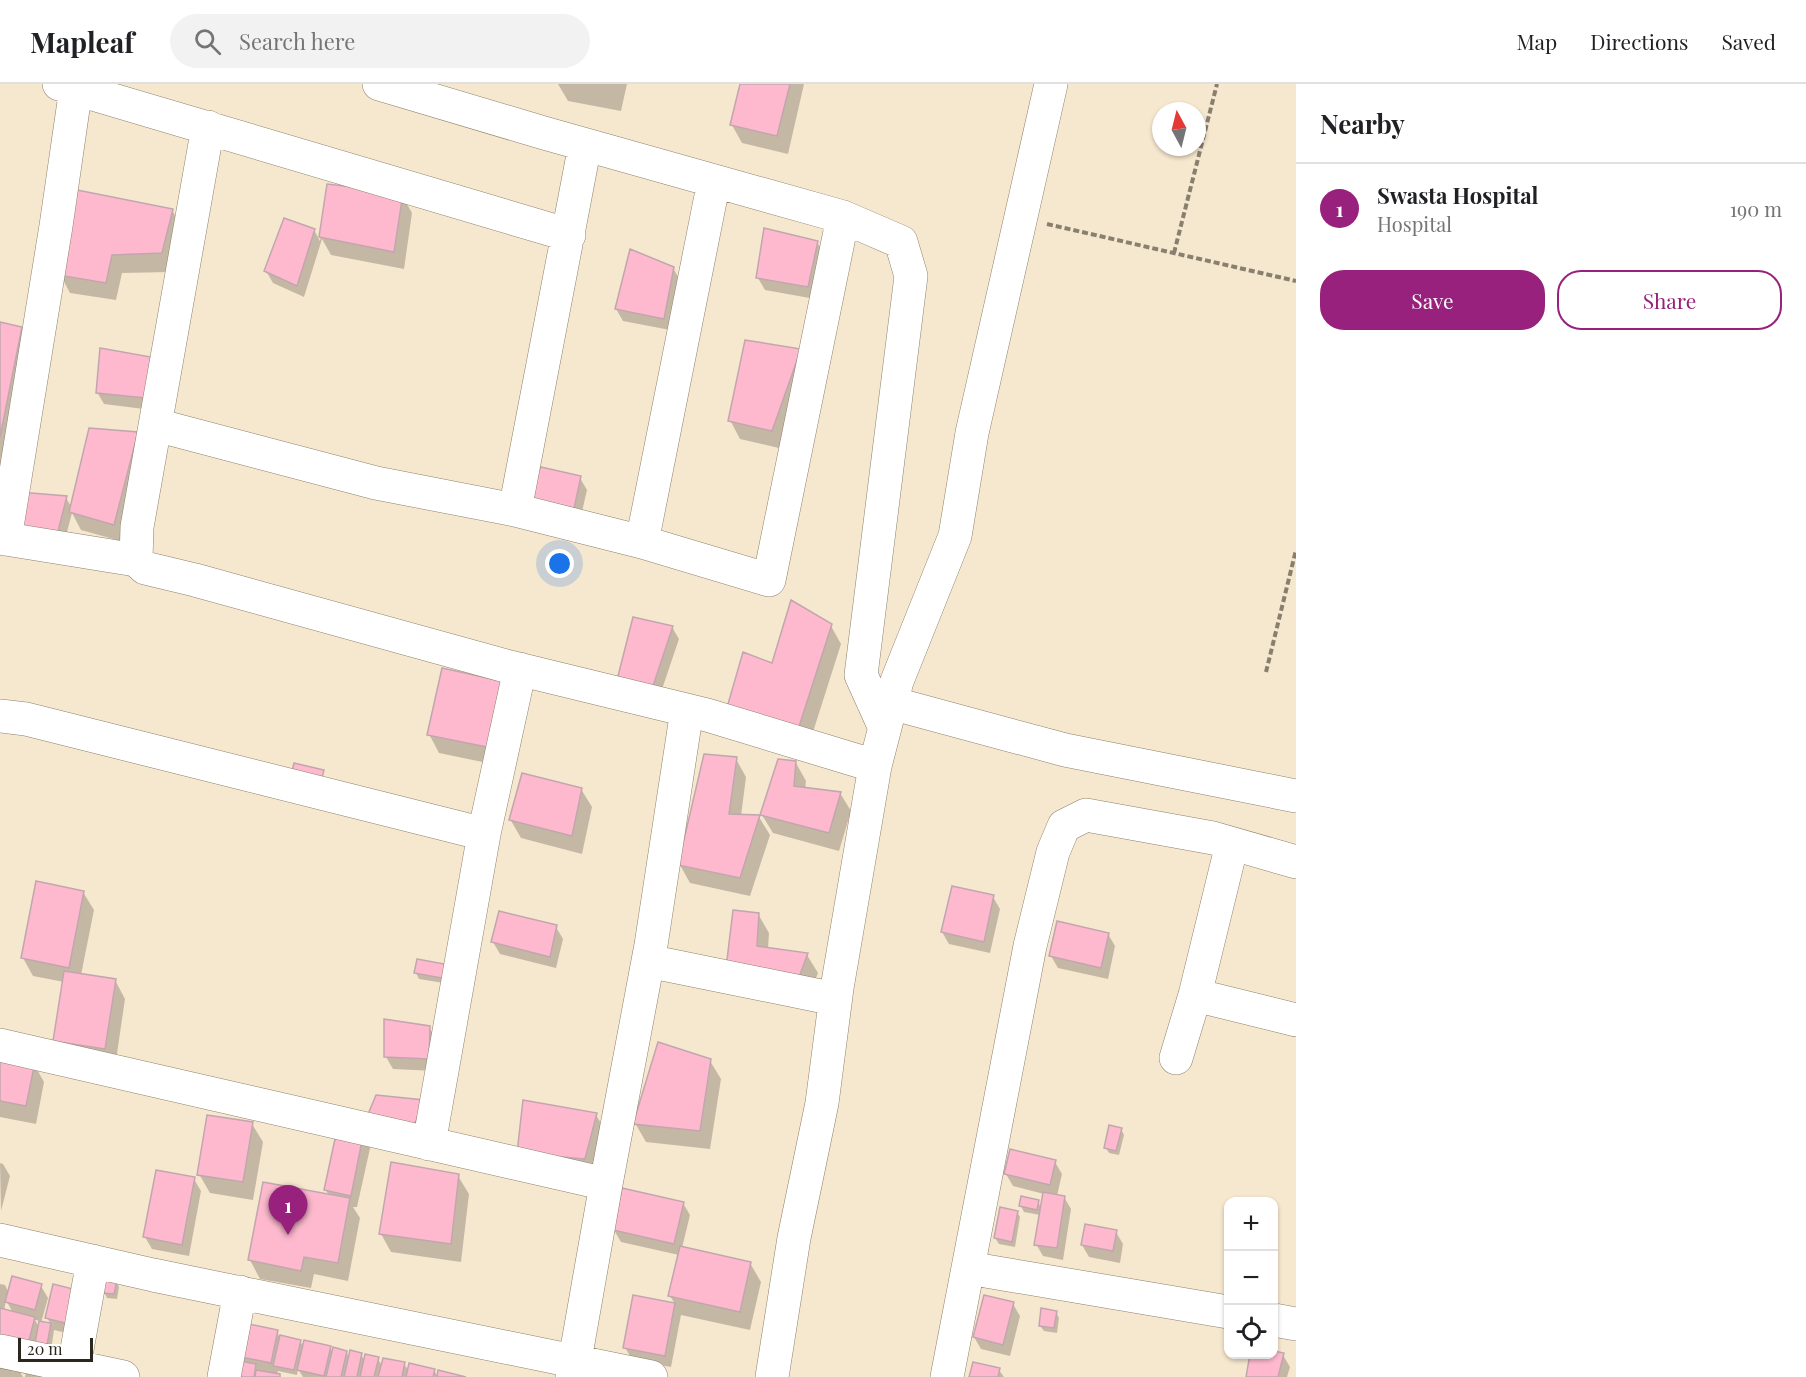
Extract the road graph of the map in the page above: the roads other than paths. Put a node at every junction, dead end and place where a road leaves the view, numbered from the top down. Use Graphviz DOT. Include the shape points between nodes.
graph roads {
  1 [pos="379,84"];
  2 [pos="1051,84"];
  3 [pos="68,86"];
  4 [pos="208,127"];
  5 [pos="585,145"];
  6 [pos="714,181"];
  7 [pos="843,217"];
  8 [pos="568,235"];
  9 [pos="156,425"];
  10 [pos="515,510"];
  11 [pos="3,539"];
  12 [pos="642,542"];
  13 [pos="136,560"];
  14 [pos="520,669"];
  15 [pos="687,710"];
  16 [pos="888,714"];
  17 [pos="0,716"];
  18 [pos="875,766"];
  19 [pos="1296,796"];
  20 [pos="484,834"];
  21 [pos="1232,844"];
  22 [pos="1296,862"];
  23 [pos="648,960"];
  24 [pos="1195,995"];
  25 [pos="835,999"];
  26 [pos="1296,1020"];
  27 [pos="0,1046"];
  28 [pos="1176,1058"];
  29 [pos="429,1144"];
  30 [pos="606,1184"];
  31 [pos="0,1240"];
  32 [pos="93,1261"];
  33 [pos="968,1268"];
  34 [pos="240,1292"];
  35 [pos="1224,1311"];
  36 [pos="1278,1321"];
  37 [pos="1296,1324"];
  38 [pos="0,1351"];
  39 [pos="573,1369"];
  40 [pos="73,1372"];
  41 [pos="123,1377"];
  42 [pos="224,1377"];
  43 [pos="651,1377"];
  44 [pos="772,1377"];
  45 [pos="947,1377"];
  1 -- 5 [label="street"];
  2 -- 16 [label="street" via="972,433 955,536 897,681"];
  3 -- 4 [label="street"];
  3 -- 11 [label="street"];
  4 -- 8 [label="street"];
  4 -- 9 [label="street"];
  5 -- 6 [label="street"];
  5 -- 8 [label="street"];
  6 -- 7 [label="street"];
  6 -- 12 [label="street"];
  7 -- 12 [label="street" via="768,579"];
  7 -- 16 [label="street" via="901,242 911,276 861,675"];
  8 -- 10 [label="street"];
  9 -- 10 [label="street" via="376,483"];
  9 -- 13 [label="street" via="137,527"];
  10 -- 12 [label="street"];
  11 -- 13 [label="street"];
  13 -- 14 [label="street" via="146,568"];
  14 -- 15 [label="street"];
  14 -- 20 [label="street"];
  15 -- 18 [label="street"];
  15 -- 23 [label="street"];
  16 -- 18 [label="street"];
  16 -- 19 [label="street"];
  17 -- 20 [label="street" via="26,719"];
  18 -- 25 [label="street"];
  20 -- 29 [label="street"];
  21 -- 22 [label="street"];
  21 -- 24 [label="street"];
  21 -- 33 [label="street" via="1086,815 1064,826 1053,852 1030,946"];
  23 -- 25 [label="street"];
  23 -- 30 [label="street"];
  24 -- 26 [label="street"];
  24 -- 28 [label="street"];
  25 -- 44 [label="street" via="822,1103 794,1238"];
  27 -- 29 [label="street"];
  29 -- 30 [label="street"];
  30 -- 39 [label="street"];
  31 -- 32 [label="street"];
  32 -- 34 [label="street"];
  32 -- 40 [label="street"];
  33 -- 35 [label="street"];
  33 -- 45 [label="street"];
  34 -- 39 [label="street"];
  34 -- 42 [label="street"];
  36 -- 37 [label="street"];
  38 -- 40 [label="street"];
  39 -- 43 [label="street"];
  40 -- 41 [label="street"];
}
